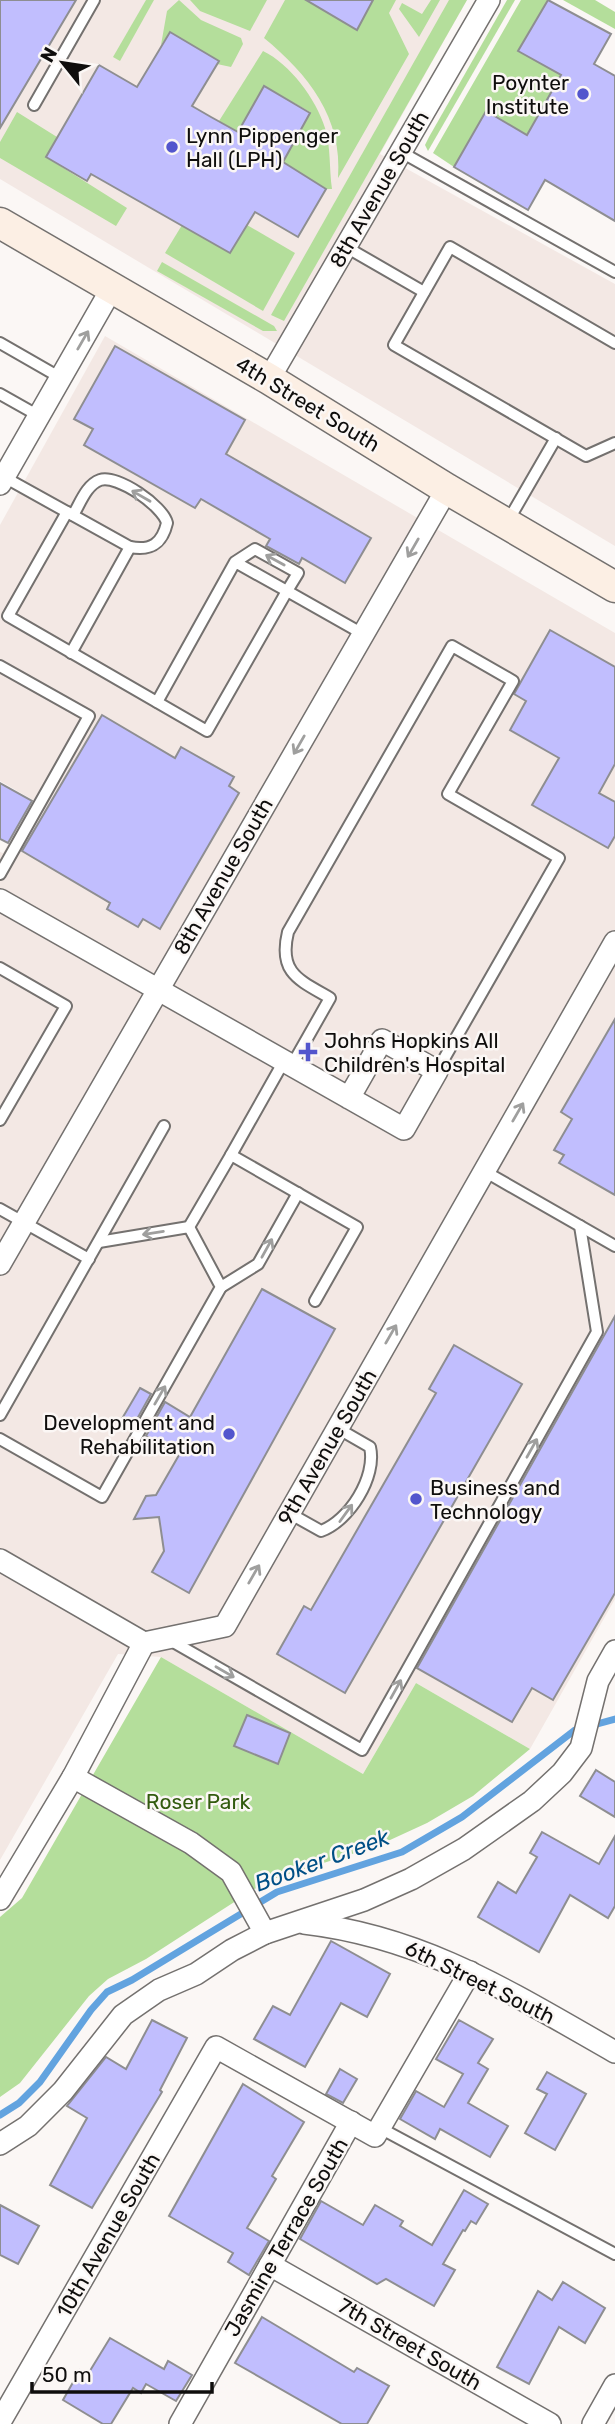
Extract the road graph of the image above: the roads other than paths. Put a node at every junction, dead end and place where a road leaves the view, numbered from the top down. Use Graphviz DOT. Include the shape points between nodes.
graph roads {
  1 [pos="94,0"];
  2 [pos="489,0"];
  3 [pos="34,105"];
  4 [pos="401,152"];
  5 [pos="0,223"];
  6 [pos="346,247"];
  7 [pos="615,272"];
  8 [pos="112,288"];
  9 [pos="424,292"];
  10 [pos="0,343"];
  11 [pos="615,343"];
  12 [pos="61,378"];
  13 [pos="270,379"];
  14 [pos="0,394"];
  15 [pos="39,416"];
  16 [pos="556,438"];
  17 [pos="615,443"];
  18 [pos="2,480"];
  19 [pos="447,489"];
  20 [pos="70,514"];
  21 [pos="506,524"];
  22 [pos="130,547"];
  23 [pos="235,562"];
  24 [pos="615,587"];
  25 [pos="287,591"];
  26 [pos="363,634"];
  27 [pos="71,653"];
  28 [pos="0,666"];
  29 [pos="157,702"];
  30 [pos="0,874"];
  31 [pos="0,900"];
  32 [pos="615,942"];
  33 [pos="0,968"];
  34 [pos="159,989"];
  35 [pos="288,1063"];
  36 [pos="437,1071"];
  37 [pos="349,1098"];
  38 [pos="0,1120"];
  39 [pos="163,1126"];
  40 [pos="230,1155"];
  41 [pos="484,1171"];
  42 [pos="298,1193"];
  43 [pos="0,1209"];
  44 [pos="24,1223"];
  45 [pos="580,1226"];
  46 [pos="189,1227"];
  47 [pos="99,1242"];
  48 [pos="615,1245"];
  49 [pos="89,1259"];
  50 [pos="0,1264"];
  51 [pos="221,1287"];
  52 [pos="315,1301"];
  53 [pos="0,1415"];
  54 [pos="337,1428"];
  55 [pos="0,1439"];
  56 [pos="289,1513"];
  57 [pos="0,1560"];
  58 [pos="166,1638"];
  59 [pos="144,1643"];
  60 [pos="615,1651"];
  61 [pos="73,1777"];
  62 [pos="0,1899"];
  63 [pos="298,1922"];
  64 [pos="260,1924"];
  65 [pos="470,1972"];
  66 [pos="615,2052"];
  67 [pos="351,2122"];
  68 [pos="378,2132"];
  69 [pos="0,2144"];
  70 [pos="615,2254"];
  71 [pos="270,2264"];
  72 [pos="615,2385"];
  73 [pos="0,2422"];
  74 [pos="180,2424"];
  75 [pos="550,2424"];
  76 [pos="593,2424"];
  1 -- 3 [label="lane"];
  2 -- 4 [label="street, 8th Avenue South"];
  4 -- 6 [label="street, 8th Avenue South"];
  4 -- 7 [label="lane"];
  5 -- 8 [label="main road, 4th Street South"];
  6 -- 9 [label="lane"];
  6 -- 13 [label="street, 8th Avenue South"];
  12 -- 8 [label="street, one-way"];
  8 -- 13 [label="main road, 4th Street South"];
  9 -- 11 [label="lane" via="450,247"];
  9 -- 16 [label="lane" via="394,345"];
  10 -- 12 [label="lane"];
  12 -- 15 [label="street"];
  13 -- 19 [label="main road, 4th Street South"];
  14 -- 15 [label="lane"];
  15 -- 18 [label="street"];
  16 -- 17 [label="lane" via="586,456"];
  16 -- 21 [label="lane"];
  18 -- 20 [label="lane"];
  19 -- 21 [label="main road, 4th Street South"];
  19 -- 26 [label="street, 8th Avenue South, one-way"];
  20 -- 22 [label="lane"];
  22 -- 20 [label="lane, one-way" via="145,550 155,545 164,536 165,515 158,505 113,479 91,485"];
  20 -- 27 [label="lane" via="8,616"];
  21 -- 24 [label="main road, 4th Street South"];
  22 -- 27 [label="lane"];
  23 -- 25 [label="lane"];
  25 -- 23 [label="lane, one-way" via="298,573 255,549"];
  23 -- 29 [label="lane"];
  25 -- 26 [label="lane"];
  25 -- 29 [label="lane" via="207,731"];
  26 -- 34 [label="street, 8th Avenue South, one-way"];
  27 -- 29 [label="lane"];
  28 -- 30 [label="lane" via="89,716"];
  31 -- 34 [label="street"];
  41 -- 32 [label="street, 9th Avenue South, one-way"];
  33 -- 38 [label="lane" via="66,1006"];
  34 -- 35 [label="street"];
  34 -- 44 [label="street, 8th Avenue South"];
  35 -- 36 [label="lane" via="331,998 294,977 284,956 288,932 452,646 513,681 448,794 559,858"];
  35 -- 37 [label="street"];
  35 -- 40 [label="lane"];
  36 -- 37 [label="street" via="382,1040"];
  36 -- 37 [label="street" via="404,1129"];
  39 -- 47 [label="lane"];
  40 -- 42 [label="lane"];
  40 -- 46 [label="lane"];
  41 -- 45 [label="lane"];
  54 -- 41 [label="street, 9th Avenue South, one-way"];
  51 -- 42 [label="lane, one-way" via="258,1264"];
  42 -- 52 [label="lane" via="357,1227"];
  43 -- 44 [label="lane"];
  44 -- 49 [label="lane"];
  44 -- 50 [label="street, 8th Avenue South"];
  45 -- 48 [label="lane"];
  58 -- 45 [label="lane, one-way" via="362,1750 597,1332"];
  46 -- 47 [label="lane, one-way"];
  46 -- 51 [label="lane"];
  47 -- 49 [label="lane"];
  49 -- 53 [label="lane"];
  55 -- 51 [label="lane, one-way" via="102,1497"];
  54 -- 56 [label="street, 9th Avenue South"];
  56 -- 54 [label="lane, one-way" via="321,1531 344,1519 373,1459 370,1447"];
  58 -- 56 [label="street, 9th Avenue South, one-way" via="225,1626"];
  57 -- 59 [label="street"];
  58 -- 59 [label="street, 9th Avenue South"];
  59 -- 61 [label="street"];
  60 -- 63 [label="street" via="598,1681 581,1748 532,1801 464,1849 376,1895"];
  61 -- 62 [label="street"];
  61 -- 64 [label="street" via="191,1843 231,1872"];
  63 -- 64 [label="street"];
  63 -- 65 [label="street, 6th Street South" via="378,1935"];
  64 -- 69 [label="street" via="196,1974 159,1990 123,2015 64,2091 28,2126"];
  65 -- 66 [label="street, 6th Street South"];
  65 -- 68 [label="street"];
  67 -- 68 [label="street"];
  67 -- 71 [label="street, Jasmine Terrace South"];
  67 -- 73 [label="street, 10th Avenue South" via="216,2047"];
  68 -- 70 [label="lane"];
  71 -- 74 [label="street, Jasmine Terrace South"];
  71 -- 75 [label="street, 7th Street South"];
  72 -- 76 [label="street"];
}
